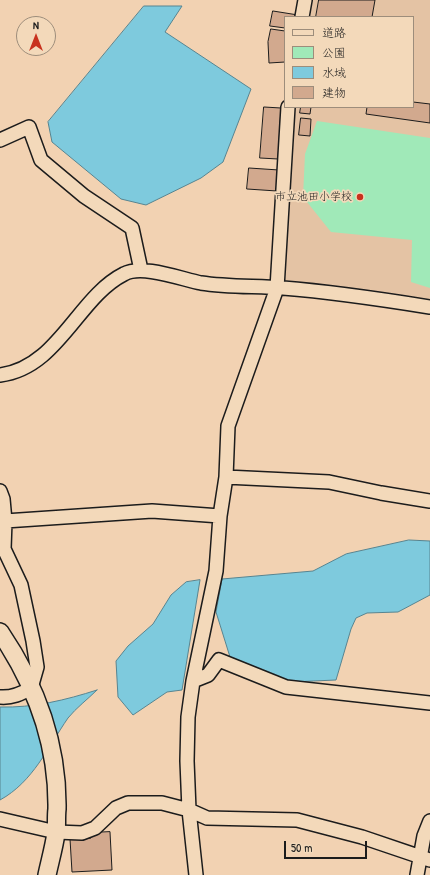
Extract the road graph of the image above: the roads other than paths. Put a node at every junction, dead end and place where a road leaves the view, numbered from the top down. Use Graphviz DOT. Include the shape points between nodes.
graph roads {
  1 [pos="304,0"];
  2 [pos="302,16"];
  3 [pos="288,108"];
  4 [pos="0,140"];
  5 [pos="141,270"];
  6 [pos="278,288"];
  7 [pos="430,307"];
  8 [pos="0,375"];
  9 [pos="226,478"];
  10 [pos="0,491"];
  11 [pos="430,501"];
  12 [pos="220,516"];
  13 [pos="5,521"];
  14 [pos="0,632"];
  15 [pos="193,681"];
  16 [pos="31,688"];
  17 [pos="0,697"];
  18 [pos="430,703"];
  19 [pos="189,810"];
  20 [pos="0,819"];
  21 [pos="430,820"];
  22 [pos="56,832"];
  23 [pos="425,858"];
  24 [pos="47,875"];
  25 [pos="196,875"];
  26 [pos="418,875"];
  1 -- 2 [label="street"];
  3 -- 6 [label="street"];
  4 -- 5 [label="street" via="29,127 41,160 84,196 132,228"];
  5 -- 6 [label="street" via="202,283"];
  5 -- 8 [label="street" via="125,272 106,284 48,351 14,373"];
  6 -- 7 [label="street" via="352,294"];
  6 -- 9 [label="street" via="228,426"];
  9 -- 11 [label="street" via="329,482"];
  9 -- 12 [label="street"];
  10 -- 13 [label="street"];
  12 -- 13 [label="street" via="152,512"];
  12 -- 15 [label="street" via="216,571"];
  13 -- 16 [label="street" via="4,549 21,585 33,641 37,667"];
  14 -- 16 [label="street"];
  15 -- 18 [label="street" via="208,675 219,660 286,687"];
  15 -- 19 [label="street" via="186,761"];
  16 -- 17 [label="street" via="9,698"];
  16 -- 22 [label="street" via="45,722 52,750 57,791"];
  19 -- 22 [label="street" via="162,803 128,804 116,808 95,828 82,833"];
  19 -- 23 [label="street" via="207,818 297,820 362,837"];
  19 -- 25 [label="street"];
  20 -- 22 [label="street"];
  21 -- 23 [label="street" via="424,836"];
  22 -- 24 [label="street"];
  23 -- 26 [label="street"];
}
